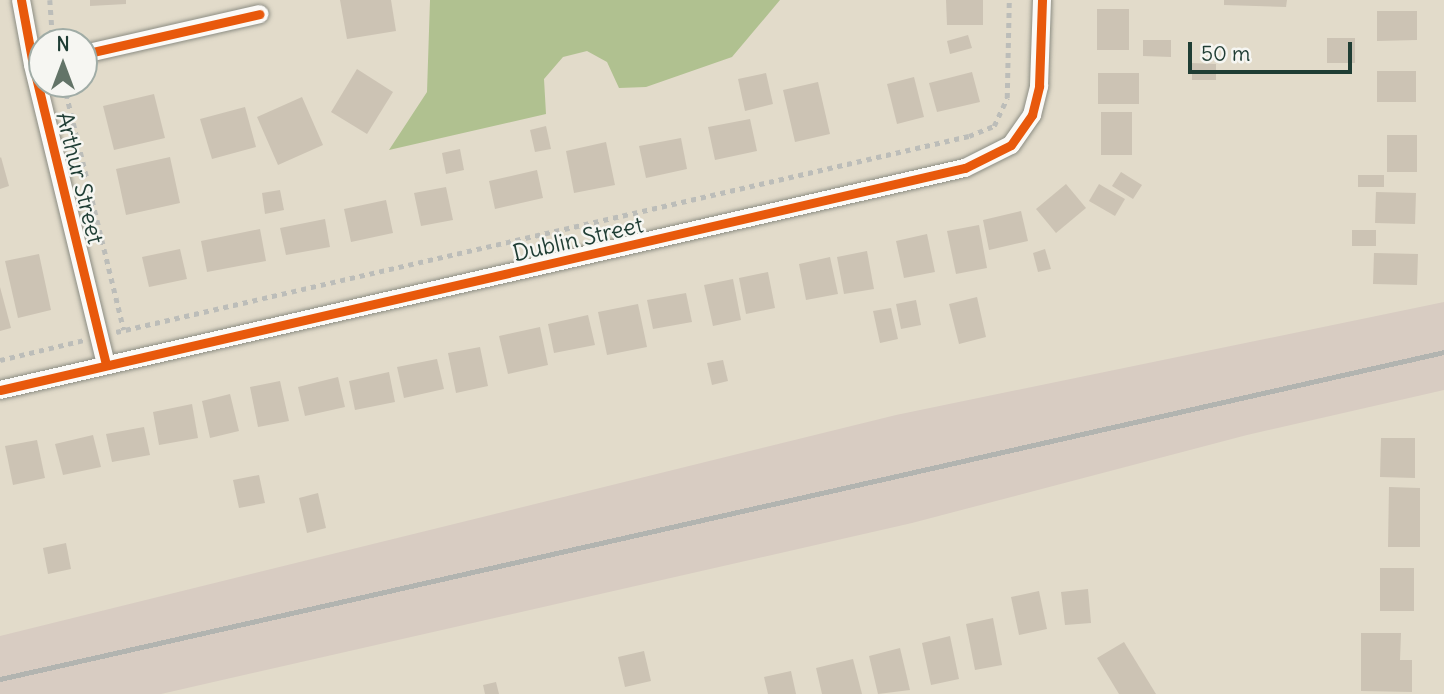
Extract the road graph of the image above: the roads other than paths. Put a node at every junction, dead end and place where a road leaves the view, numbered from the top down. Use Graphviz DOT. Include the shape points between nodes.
graph roads {
  1 [pos="22,0"];
  2 [pos="1042,0"];
  3 [pos="260,14"];
  4 [pos="29,28"];
  5 [pos="98,51"];
  6 [pos="46,98"];
  7 [pos="107,364"];
  8 [pos="0,390"];
  1 -- 4 [label="street, Arthur Street"];
  2 -- 7 [label="street, Dublin Street" via="1039,86 1032,115 1011,145 965,169"];
  3 -- 5 [label="street"];
  6 -- 7 [label="street, Arthur Street"];
  7 -- 8 [label="street, Dublin Street"];
}
